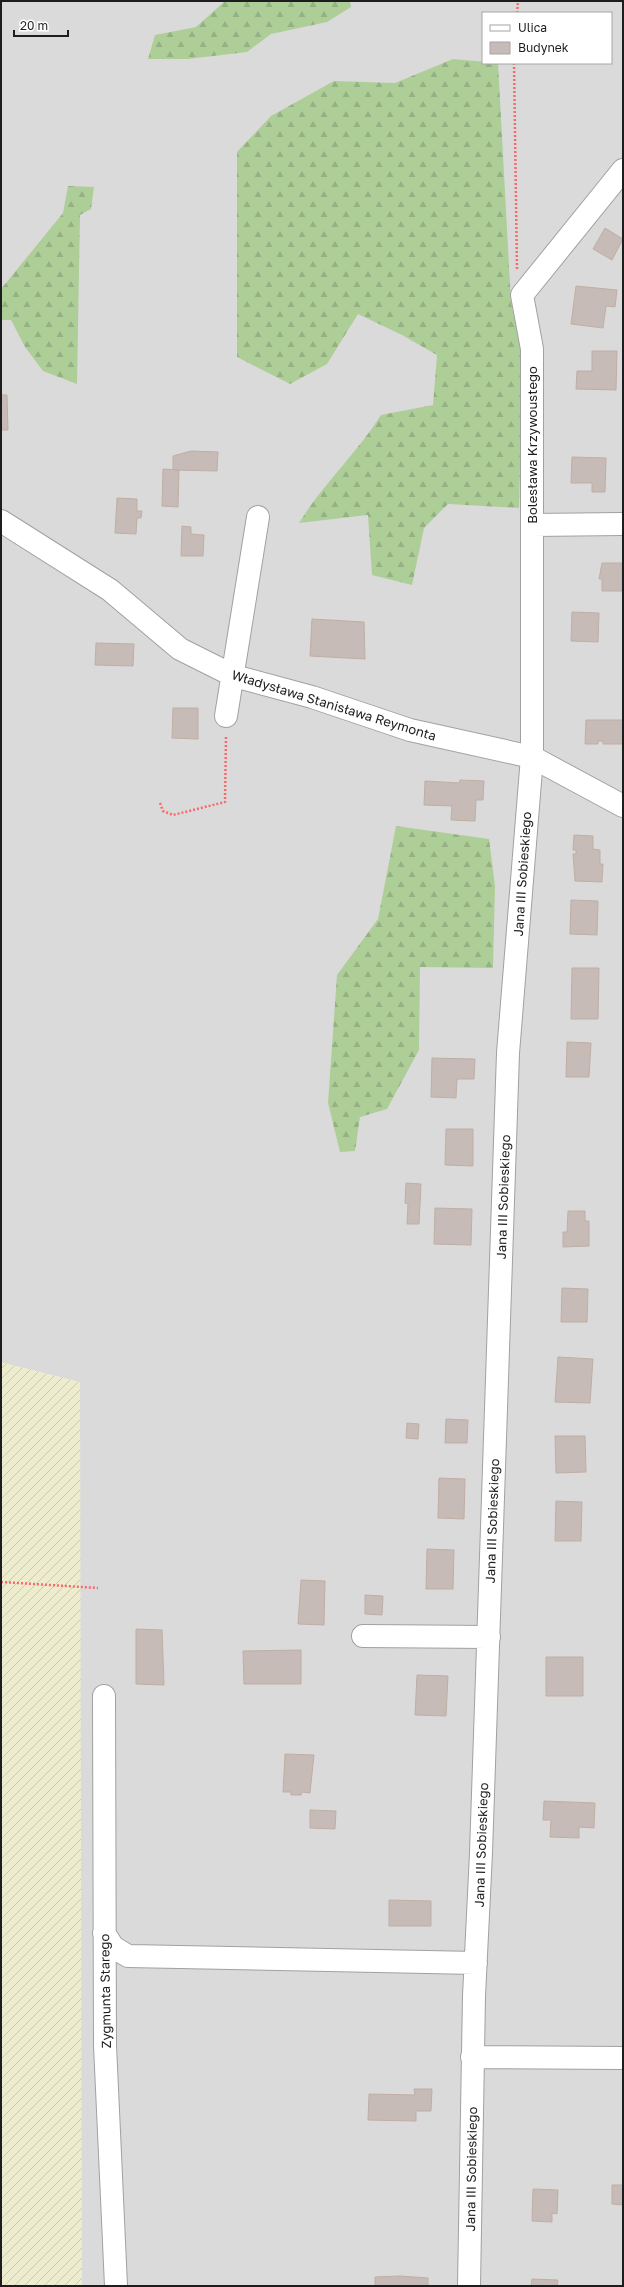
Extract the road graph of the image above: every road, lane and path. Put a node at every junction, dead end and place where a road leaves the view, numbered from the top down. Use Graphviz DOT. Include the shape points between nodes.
graph roads {
  1 [pos="518,1"];
  2 [pos="517,12"];
  3 [pos="514,64"];
  4 [pos="623,170"];
  5 [pos="522,295"];
  6 [pos="258,517"];
  7 [pos="1,521"];
  8 [pos="623,524"];
  9 [pos="532,525"];
  10 [pos="234,676"];
  11 [pos="226,716"];
  12 [pos="532,757"];
  13 [pos="160,803"];
  14 [pos="623,806"];
  15 [pos="1,1582"];
  16 [pos="98,1588"];
  17 [pos="363,1636"];
  18 [pos="489,1637"];
  19 [pos="104,1696"];
  20 [pos="104,1933"];
  21 [pos="476,1963"];
  22 [pos="472,2057"];
  23 [pos="623,2058"];
  24 [pos="116,2286"];
  25 [pos="469,2286"];
  1 -- 2 [label="path"];
  3 -- 5 [label="path" via="516,267"];
  4 -- 5 [label="street"];
  5 -- 9 [label="street, Bolesława Krzywoustego" via="532,349"];
  6 -- 10 [label="street"];
  7 -- 10 [label="street, Władysława Stanisława Reymonta" via="110,590 180,649"];
  8 -- 9 [label="street"];
  9 -- 12 [label="street, Bolesława Krzywoustego"];
  10 -- 11 [label="street"];
  10 -- 12 [label="street, Władysława Stanisława Reymonta" via="312,697 410,730"];
  11 -- 13 [label="path" via="224,802 173,815 163,811"];
  12 -- 14 [label="street, Władysława Stanisława Reymonta"];
  12 -- 18 [label="street, Jana III Sobieskiego" via="508,1053"];
  15 -- 16 [label="path"];
  17 -- 18 [label="street"];
  18 -- 21 [label="street, Jana III Sobieskiego"];
  19 -- 20 [label="street, Zygmunta Starego"];
  20 -- 21 [label="street" via="113,1947 128,1956"];
  20 -- 24 [label="street, Zygmunta Starego" via="105,2046"];
  21 -- 22 [label="street, Jana III Sobieskiego"];
  22 -- 23 [label="street"];
  22 -- 25 [label="street, Jana III Sobieskiego"];
}
